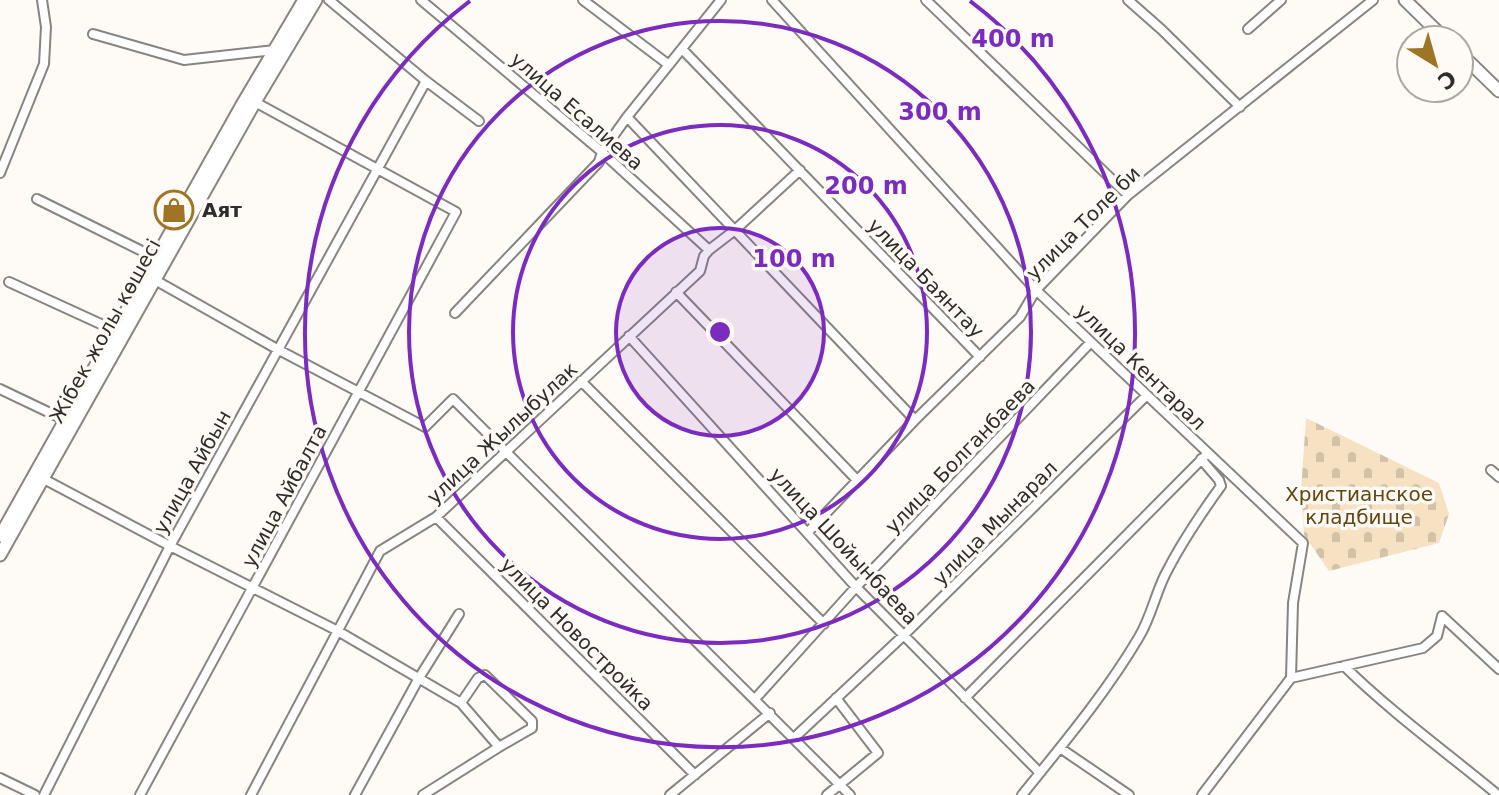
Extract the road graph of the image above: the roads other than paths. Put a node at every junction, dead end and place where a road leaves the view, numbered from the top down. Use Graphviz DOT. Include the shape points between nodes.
graph roads {
  1 [pos="42,0"];
  2 [pos="304,0"];
  3 [pos="316,0"];
  4 [pos="329,0"];
  5 [pos="421,0"];
  6 [pos="583,0"];
  7 [pos="721,0"];
  8 [pos="772,0"];
  9 [pos="926,0"];
  10 [pos="1128,0"];
  11 [pos="1281,0"];
  12 [pos="1373,0"];
  13 [pos="1405,0"];
  14 [pos="1430,24"];
  15 [pos="1248,29"];
  16 [pos="93,34"];
  17 [pos="682,49"];
  18 [pos="275,50"];
  19 [pos="669,65"];
  20 [pos="1475,66"];
  21 [pos="426,81"];
  22 [pos="1497,86"];
  23 [pos="255,102"];
  24 [pos="1240,107"];
  25 [pos="627,117"];
  26 [pos="479,121"];
  27 [pos="602,152"];
  28 [pos="378,169"];
  29 [pos="800,170"];
  30 [pos="0,173"];
  31 [pos="1128,195"];
  32 [pos="37,199"];
  33 [pos="735,230"];
  34 [pos="709,250"];
  35 [pos="156,258"];
  36 [pos="155,280"];
  37 [pos="9,282"];
  38 [pos="1036,290"];
  39 [pos="676,292"];
  40 [pos="455,313"];
  41 [pos="116,331"];
  42 [pos="629,336"];
  43 [pos="1091,342"];
  44 [pos="277,349"];
  45 [pos="980,357"];
  46 [pos="581,381"];
  47 [pos="0,389"];
  48 [pos="358,391"];
  49 [pos="1147,395"];
  50 [pos="915,420"];
  51 [pos="67,421"];
  52 [pos="505,452"];
  53 [pos="1205,456"];
  54 [pos="1491,470"];
  55 [pos="39,476"];
  56 [pos="1499,477"];
  57 [pos="857,480"];
  58 [pos="436,517"];
  59 [pos="808,532"];
  60 [pos="0,536"];
  61 [pos="170,546"];
  62 [pos="0,555"];
  63 [pos="856,587"];
  64 [pos="252,588"];
  65 [pos="459,614"];
  66 [pos="824,624"];
  67 [pos="336,630"];
  68 [pos="904,635"];
  69 [pos="1344,666"];
  70 [pos="1499,669"];
  71 [pos="419,678"];
  72 [pos="1291,678"];
  73 [pos="836,698"];
  74 [pos="965,698"];
  75 [pos="755,699"];
  76 [pos="461,703"];
  77 [pos="770,713"];
  78 [pos="795,737"];
  79 [pos="499,747"];
  80 [pos="1060,748"];
  81 [pos="1040,773"];
  82 [pos="695,775"];
  83 [pos="0,778"];
  84 [pos="842,784"];
  85 [pos="35,795"];
  86 [pos="44,795"];
  87 [pos="140,795"];
  88 [pos="251,795"];
  89 [pos="355,795"];
  90 [pos="423,795"];
  91 [pos="670,795"];
  92 [pos="827,795"];
  93 [pos="850,795"];
  94 [pos="1022,795"];
  95 [pos="1129,795"];
  96 [pos="1202,795"];
  97 [pos="1498,795"];
  1 -- 30 [label="street" via="44,64"];
  2 -- 18 [label="main road, Жібек жолы көшесі"];
  3 -- 23 [label="main road, Жібек жолы көшесі"];
  4 -- 21 [label="street"];
  5 -- 27 [label="street, улица Есалиева"];
  6 -- 19 [label="street"];
  7 -- 17 [label="street"];
  8 -- 38 [label="street, улица Кентарал"];
  9 -- 31 [label="street"];
  10 -- 24 [label="street"];
  11 -- 15 [label="street"];
  12 -- 24 [label="street, улица Толе би"];
  13 -- 14 [label="main road"];
  16 -- 18 [label="street" via="184,60"];
  17 -- 19 [label="street"];
  17 -- 29 [label="street, улица Баянтау"];
  18 -- 35 [label="main road, Жібек жолы көшесі"];
  19 -- 25 [label="street"];
  20 -- 22 [label="main road"];
  21 -- 26 [label="street"];
  21 -- 28 [label="street, улица Айбын"];
  23 -- 28 [label="street"];
  23 -- 36 [label="main road, Жібек жолы көшесі"];
  24 -- 31 [label="street, улица Толе би"];
  25 -- 27 [label="street"];
  25 -- 33 [label="street"];
  27 -- 34 [label="street, улица Есалиева"];
  27 -- 40 [label="street" via="599,162"];
  28 -- 44 [label="street, улица Айбын"];
  28 -- 48 [label="street, улица Айбалта" via="456,212"];
  29 -- 33 [label="street, улица Жылыбулак"];
  29 -- 45 [label="street, улица Баянтау"];
  31 -- 38 [label="street, улица Толе би"];
  32 -- 35 [label="street"];
  33 -- 34 [label="street, улица Жылыбулак"];
  33 -- 50 [label="street"];
  34 -- 39 [label="street, улица Жылыбулак" via="700,271"];
  35 -- 41 [label="main road, Жібек жолы көшесі"];
  36 -- 44 [label="street"];
  36 -- 55 [label="main road, Жібек жолы көшесі"];
  37 -- 41 [label="street"];
  38 -- 43 [label="street, улица Кентарал"];
  38 -- 45 [label="street, улица Толе би" via="1020,317"];
  39 -- 42 [label="street, улица Жылыбулак"];
  39 -- 57 [label="street"];
  41 -- 51 [label="main road, Жібек жолы көшесі"];
  42 -- 46 [label="street, улица Жылыбулак"];
  42 -- 59 [label="street, улица Шойынбаева"];
  43 -- 49 [label="street, улица Кентарал"];
  43 -- 63 [label="street, улица Болганбаева"];
  44 -- 48 [label="street"];
  44 -- 61 [label="street, улица Айбын"];
  45 -- 50 [label="street, улица Толе би"];
  46 -- 52 [label="street, улица Жылыбулак"];
  46 -- 66 [label="street"];
  47 -- 51 [label="street"];
  48 -- 52 [label="street" via="425,427 453,399"];
  48 -- 64 [label="street, улица Айбалта"];
  49 -- 53 [label="street, улица Кентарал"];
  49 -- 68 [label="street, улица Мынарал"];
  50 -- 57 [label="street, улица Толе би"];
  51 -- 55 [label="main road, Жібек жолы көшесі"];
  52 -- 58 [label="street, улица Жылыбулак"];
  52 -- 75 [label="street"];
  53 -- 72 [label="street, улица Кентарал" via="1303,543 1293,603"];
  53 -- 74 [label="street"];
  53 -- 80 [label="street" via="1221,486 1188,530 1138,639"];
  54 -- 56 [label="street"];
  55 -- 60 [label="main road, Жібек жолы көшесі"];
  55 -- 61 [label="street"];
  55 -- 62 [label="main road, Жібек жолы көшесі"];
  57 -- 59 [label="street, улица Толе би"];
  58 -- 67 [label="street, улица Жылыбулак" via="380,551"];
  58 -- 82 [label="street, улица Новостройка"];
  59 -- 63 [label="street, улица Шойынбаева"];
  61 -- 64 [label="street"];
  61 -- 86 [label="street, улица Айбын"];
  63 -- 66 [label="street, улица Болганбаева"];
  63 -- 68 [label="street, улица Шойынбаева"];
  64 -- 67 [label="street"];
  64 -- 87 [label="street, улица Айбалта"];
  65 -- 71 [label="street"];
  66 -- 75 [label="street, улица Болганбаева"];
  67 -- 71 [label="street"];
  67 -- 88 [label="street, улица Жылыбулак"];
  68 -- 73 [label="street, улица Мынарал"];
  68 -- 74 [label="street, улица Шойынбаева"];
  69 -- 70 [label="street" via="1423,648 1437,636 1442,616"];
  69 -- 72 [label="street"];
  69 -- 97 [label="street" via="1386,707"];
  71 -- 76 [label="street"];
  71 -- 89 [label="street"];
  72 -- 96 [label="street"];
  73 -- 78 [label="street, улица Мынарал"];
  73 -- 84 [label="street" via="878,753"];
  74 -- 81 [label="street, улица Шойынбаева"];
  75 -- 77 [label="street"];
  76 -- 79 [label="street"];
  76 -- 79 [label="street" via="485,675 532,721 532,728"];
  77 -- 78 [label="street"];
  77 -- 82 [label="street"];
  78 -- 84 [label="street"];
  79 -- 90 [label="street"];
  80 -- 81 [label="street"];
  80 -- 95 [label="street"];
  81 -- 94 [label="street"];
  82 -- 91 [label="street"];
  83 -- 85 [label="street"];
  84 -- 92 [label="street"];
  84 -- 93 [label="street"];
}
